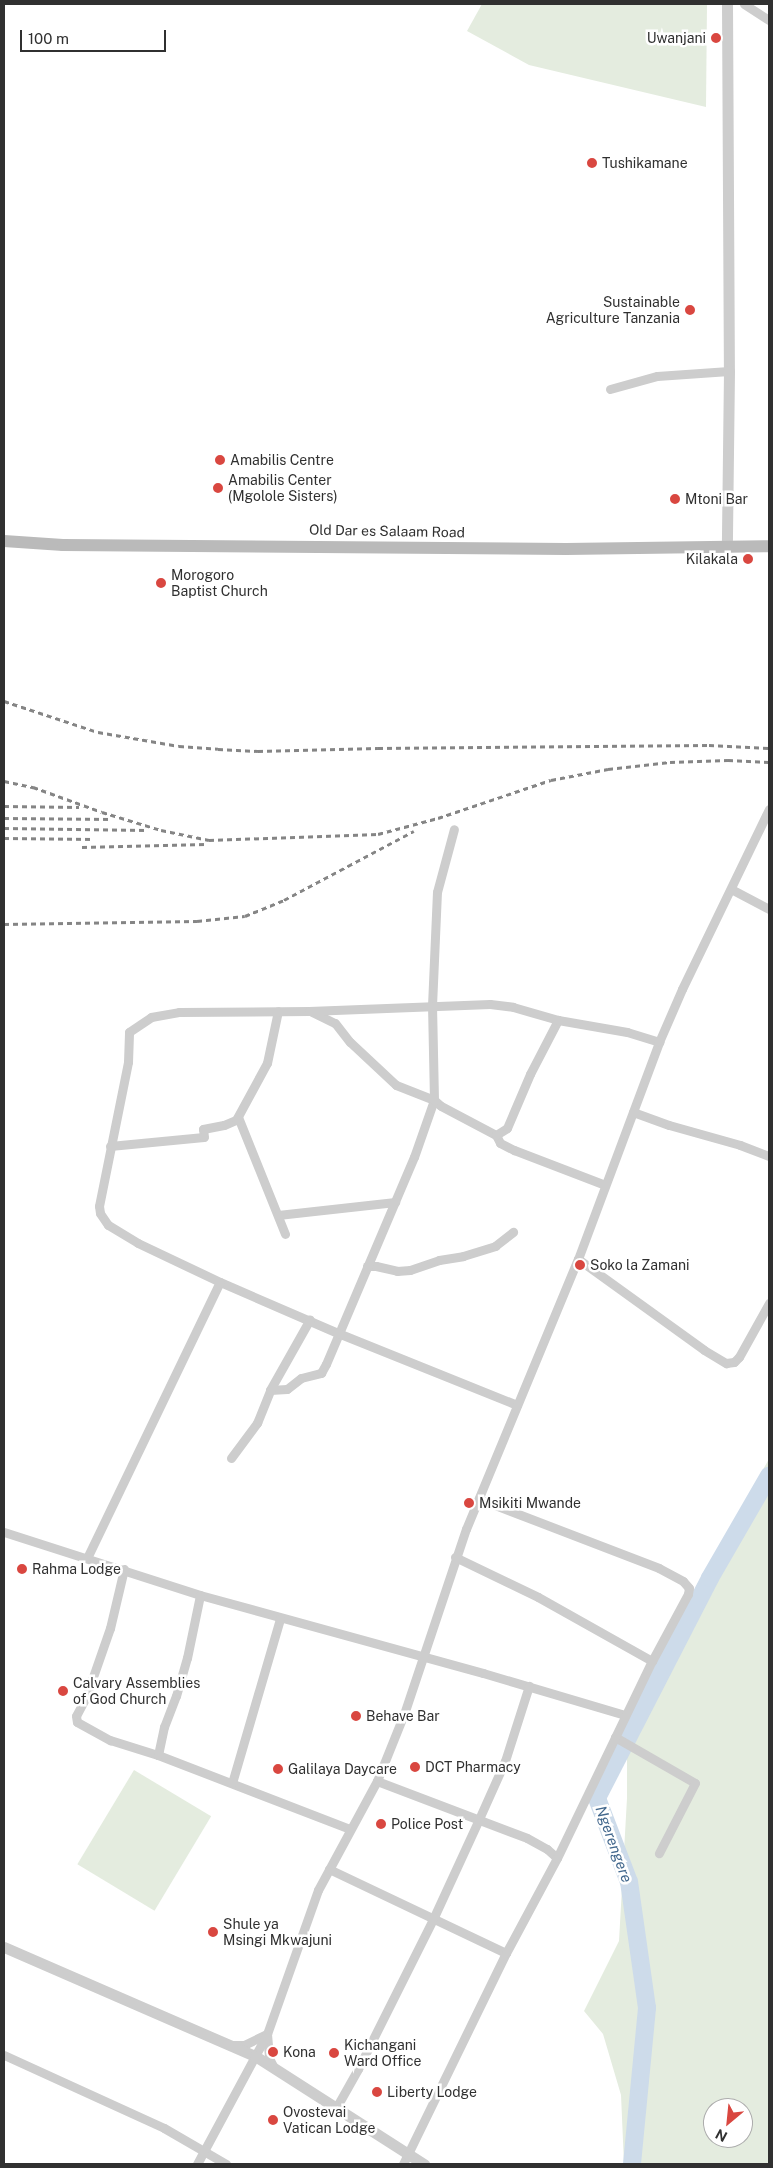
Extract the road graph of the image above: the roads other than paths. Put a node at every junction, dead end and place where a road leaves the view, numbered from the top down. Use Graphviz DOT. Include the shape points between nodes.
graph roads {
  1 [pos="726,4"];
  2 [pos="744,4"];
  3 [pos="769,20"];
  4 [pos="729,371"];
  5 [pos="610,389"];
  6 [pos="4,542"];
  7 [pos="769,546"];
  8 [pos="727,547"];
  9 [pos="769,810"];
  10 [pos="454,829"];
  11 [pos="731,889"];
  12 [pos="769,909"];
  13 [pos="432,1006"];
  14 [pos="278,1011"];
  15 [pos="309,1011"];
  16 [pos="558,1020"];
  17 [pos="659,1042"];
  18 [pos="434,1100"];
  19 [pos="633,1112"];
  20 [pos="238,1117"];
  21 [pos="496,1135"];
  22 [pos="110,1146"];
  23 [pos="769,1156"];
  24 [pos="605,1185"];
  25 [pos="394,1202"];
  26 [pos="278,1215"];
  27 [pos="513,1232"];
  28 [pos="285,1234"];
  29 [pos="578,1259"];
  30 [pos="367,1266"];
  31 [pos="220,1282"];
  32 [pos="769,1303"];
  33 [pos="310,1319"];
  34 [pos="340,1334"];
  35 [pos="270,1390"];
  36 [pos="517,1405"];
  37 [pos="231,1458"];
  38 [pos="479,1499"];
  39 [pos="4,1532"];
  40 [pos="455,1557"];
  41 [pos="87,1558"];
  42 [pos="124,1569"];
  43 [pos="200,1595"];
  44 [pos="280,1618"];
  45 [pos="423,1658"];
  46 [pos="652,1661"];
  47 [pos="528,1686"];
  48 [pos="625,1715"];
  49 [pos="615,1737"];
  50 [pos="158,1755"];
  51 [pos="377,1780"];
  52 [pos="232,1783"];
  53 [pos="479,1819"];
  54 [pos="350,1829"];
  55 [pos="659,1853"];
  56 [pos="558,1858"];
  57 [pos="329,1869"];
  58 [pos="434,1917"];
  59 [pos="4,1947"];
  60 [pos="506,1953"];
  61 [pos="267,2034"];
  62 [pos="231,2045"];
  63 [pos="4,2055"];
  64 [pos="255,2056"];
  65 [pos="272,2066"];
  66 [pos="336,2108"];
  67 [pos="205,2150"];
  68 [pos="405,2159"];
  69 [pos="196,2164"];
  70 [pos="226,2164"];
  71 [pos="424,2164"];
  1 -- 4 [label="street"];
  2 -- 3 [label="street"];
  4 -- 5 [label="street" via="657,376"];
  4 -- 8 [label="street"];
  6 -- 8 [label="main road, Old Dar es Salaam Road" via="566,549"];
  7 -- 8 [label="main road, Old Dar es Salaam Road"];
  9 -- 11 [label="street"];
  10 -- 13 [label="street" via="438,892"];
  11 -- 12 [label="street"];
  11 -- 17 [label="street"];
  13 -- 15 [label="street"];
  13 -- 16 [label="street" via="490,1004"];
  13 -- 18 [label="street"];
  14 -- 15 [label="street"];
  14 -- 20 [label="street" via="267,1062"];
  14 -- 22 [label="street" via="168,1013 151,1017 132,1029"];
  15 -- 18 [label="street" via="335,1023 350,1042 394,1083"];
  16 -- 17 [label="street" via="627,1032"];
  16 -- 21 [label="street" via="507,1128"];
  17 -- 19 [label="street"];
  18 -- 21 [label="street"];
  18 -- 25 [label="street"];
  19 -- 23 [label="street"];
  19 -- 24 [label="street"];
  20 -- 22 [label="street" via="224,1125 202,1128 204,1137"];
  20 -- 26 [label="street"];
  21 -- 24 [label="street" via="500,1143 514,1150"];
  22 -- 31 [label="street" via="99,1206 104,1220 118,1232"];
  24 -- 29 [label="street"];
  25 -- 26 [label="street"];
  25 -- 30 [label="street"];
  26 -- 28 [label="street"];
  27 -- 30 [label="street" via="495,1246 410,1270 397,1272"];
  29 -- 32 [label="street" via="704,1350 726,1362 734,1362 739,1357"];
  29 -- 36 [label="street"];
  30 -- 34 [label="street"];
  31 -- 33 [label="street"];
  31 -- 41 [label="street"];
  33 -- 34 [label="street"];
  33 -- 35 [label="street"];
  34 -- 35 [label="street" via="322,1373 301,1378 287,1389"];
  34 -- 36 [label="street"];
  35 -- 37 [label="street" via="257,1423"];
  36 -- 38 [label="street"];
  38 -- 40 [label="street"];
  38 -- 46 [label="street" via="659,1568 683,1581 688,1594"];
  39 -- 41 [label="street"];
  40 -- 45 [label="street"];
  40 -- 46 [label="street"];
  41 -- 42 [label="street"];
  42 -- 43 [label="street"];
  42 -- 50 [label="street" via="110,1628 86,1697 75,1717 77,1722 99,1735"];
  43 -- 44 [label="street"];
  43 -- 50 [label="street" via="187,1658"];
  44 -- 45 [label="street"];
  44 -- 52 [label="street"];
  45 -- 47 [label="street"];
  45 -- 51 [label="street"];
  46 -- 48 [label="street"];
  47 -- 48 [label="street"];
  47 -- 53 [label="street" via="505,1761"];
  48 -- 49 [label="street"];
  49 -- 55 [label="street" via="695,1783"];
  49 -- 56 [label="street"];
  50 -- 52 [label="street"];
  51 -- 53 [label="street"];
  51 -- 54 [label="street"];
  52 -- 54 [label="street"];
  53 -- 56 [label="street" via="526,1838"];
  53 -- 58 [label="street"];
  54 -- 57 [label="street"];
  56 -- 60 [label="street"];
  57 -- 58 [label="street"];
  57 -- 61 [label="street" via="302,1931"];
  58 -- 60 [label="street"];
  58 -- 66 [label="street"];
  59 -- 62 [label="street"];
  60 -- 68 [label="street"];
  61 -- 62 [label="street" via="244,2045"];
  61 -- 64 [label="street"];
  61 -- 65 [label="street"];
  62 -- 64 [label="street"];
  63 -- 67 [label="street"];
  64 -- 65 [label="street"];
  64 -- 67 [label="street"];
  65 -- 66 [label="street"];
  66 -- 68 [label="street"];
  67 -- 69 [label="street"];
  67 -- 70 [label="street"];
  68 -- 71 [label="street"];
}
